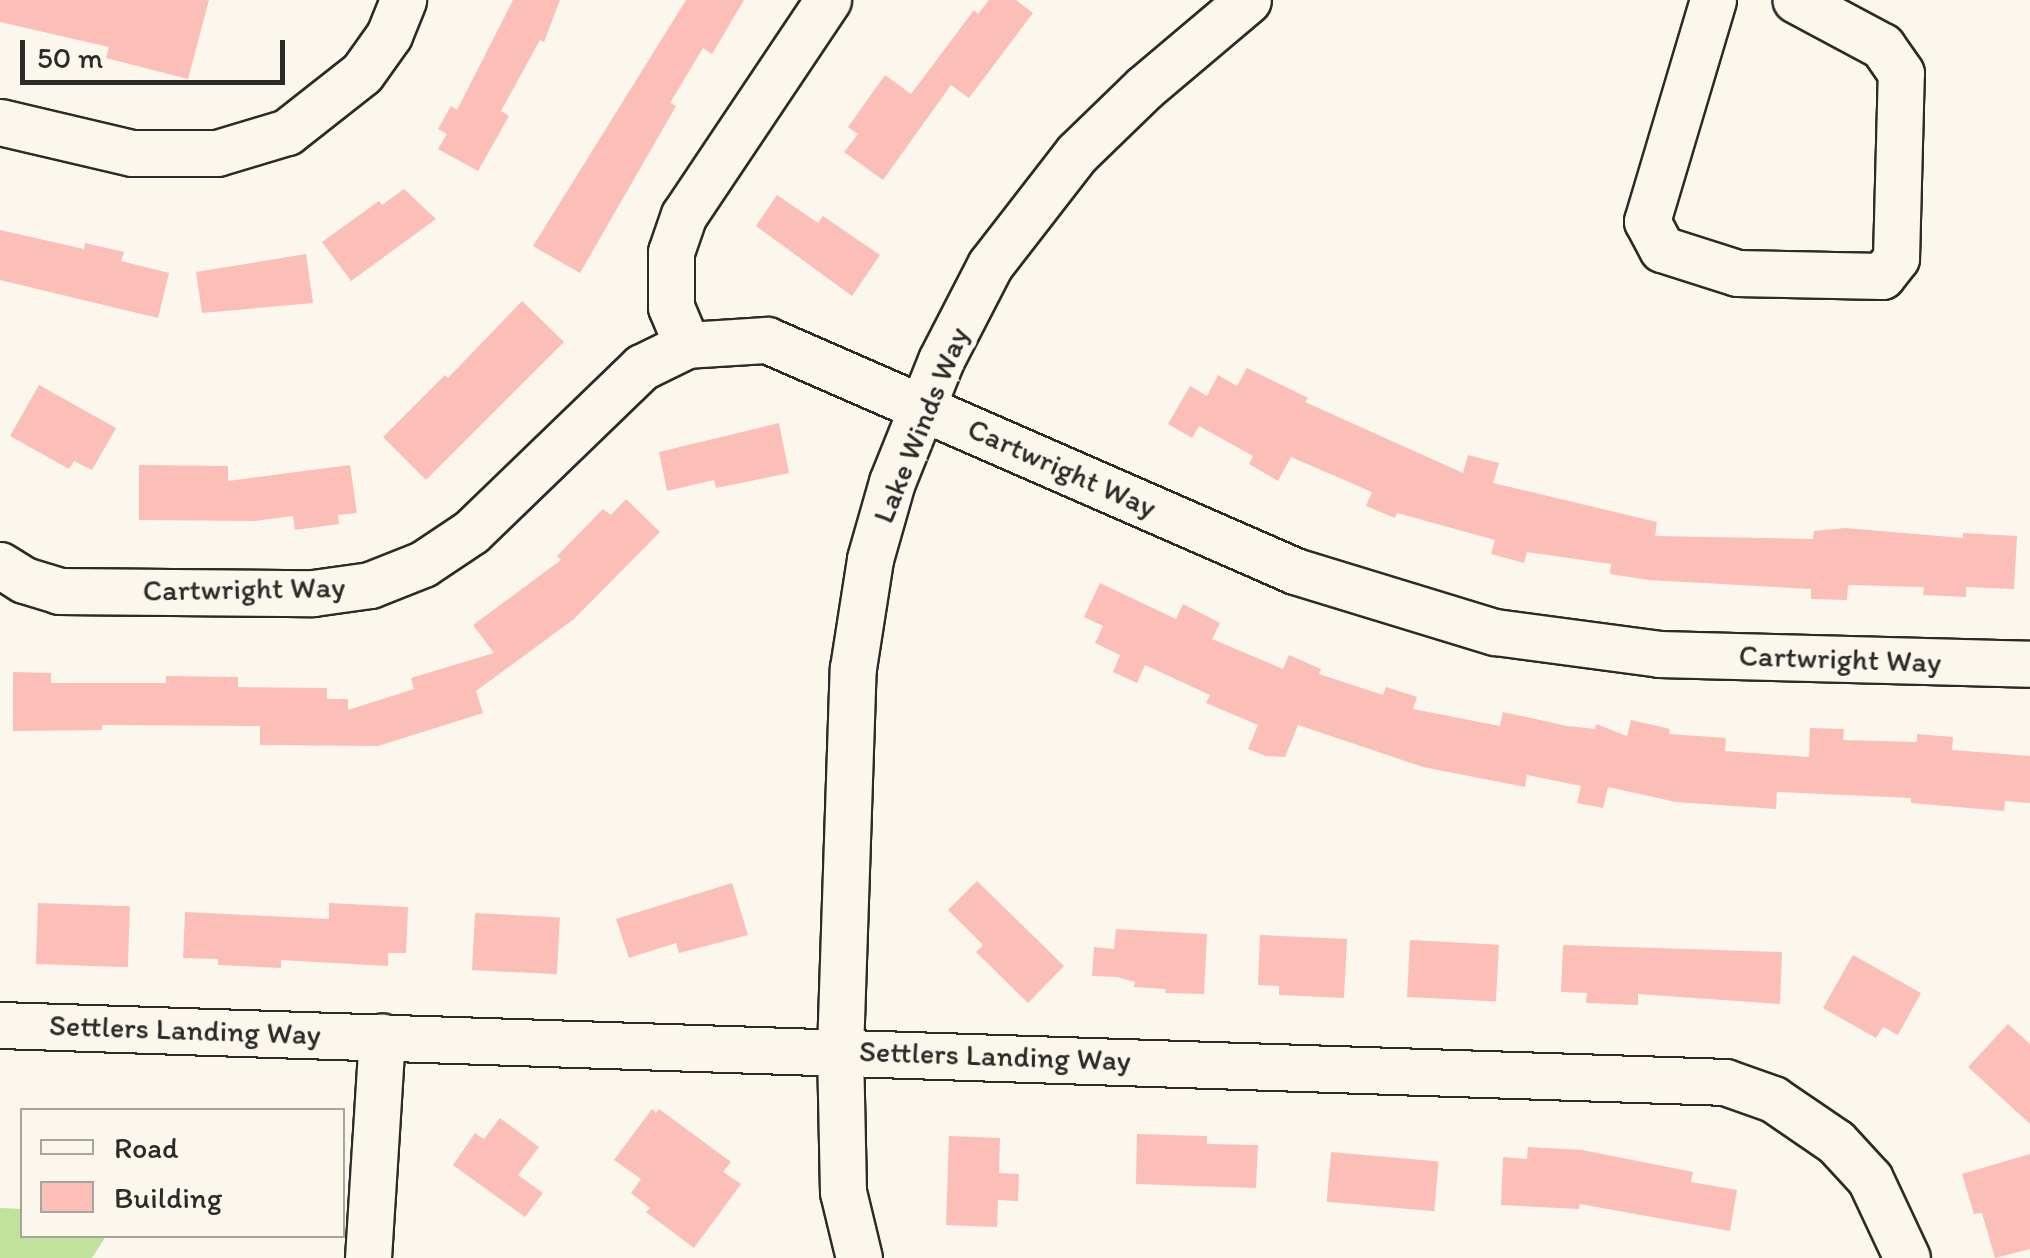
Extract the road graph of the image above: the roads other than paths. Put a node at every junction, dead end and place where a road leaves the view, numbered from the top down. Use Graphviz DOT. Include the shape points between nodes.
graph roads {
  1 [pos="403,0"];
  2 [pos="828,0"];
  3 [pos="1248,0"];
  4 [pos="1712,0"];
  5 [pos="1796,0"];
  6 [pos="0,122"];
  7 [pos="687,345"];
  8 [pos="922,405"];
  9 [pos="0,565"];
  10 [pos="2030,664"];
  11 [pos="0,1026"];
  12 [pos="382,1036"];
  13 [pos="840,1050"];
  14 [pos="368,1258"];
  15 [pos="860,1258"];
  16 [pos="1907,1258"];
  1 -- 6 [label="street" via="362,74 287,132 217,152 132,153"];
  2 -- 7 [label="street" via="684,215 671,252 672,306"];
  3 -- 8 [label="street, Lake Winds Way" via="1077,154 990,265"];
  4 -- 5 [label="street" via="1647,221 1662,249 1737,273 1882,276 1896,258 1902,73 1882,46"];
  7 -- 8 [label="street, Cartwright Way" via="767,340"];
  7 -- 9 [label="street, Cartwright Way" via="642,367 471,532 423,564 370,585 313,593 59,591"];
  8 -- 10 [label="street, Cartwright Way" via="1295,571 1495,632 1659,654"];
  8 -- 13 [label="street, Lake Winds Way" via="870,559 853,668"];
  11 -- 12 [label="street, Settlers Landing Way"];
  12 -- 13 [label="street, Settlers Landing Way"];
  12 -- 14 [label="street"];
  13 -- 15 [label="street, Lake Winds Way" via="844,1192"];
  13 -- 16 [label="street, Settlers Landing Way" via="1725,1082 1773,1099 1836,1142 1870,1179"];
}
